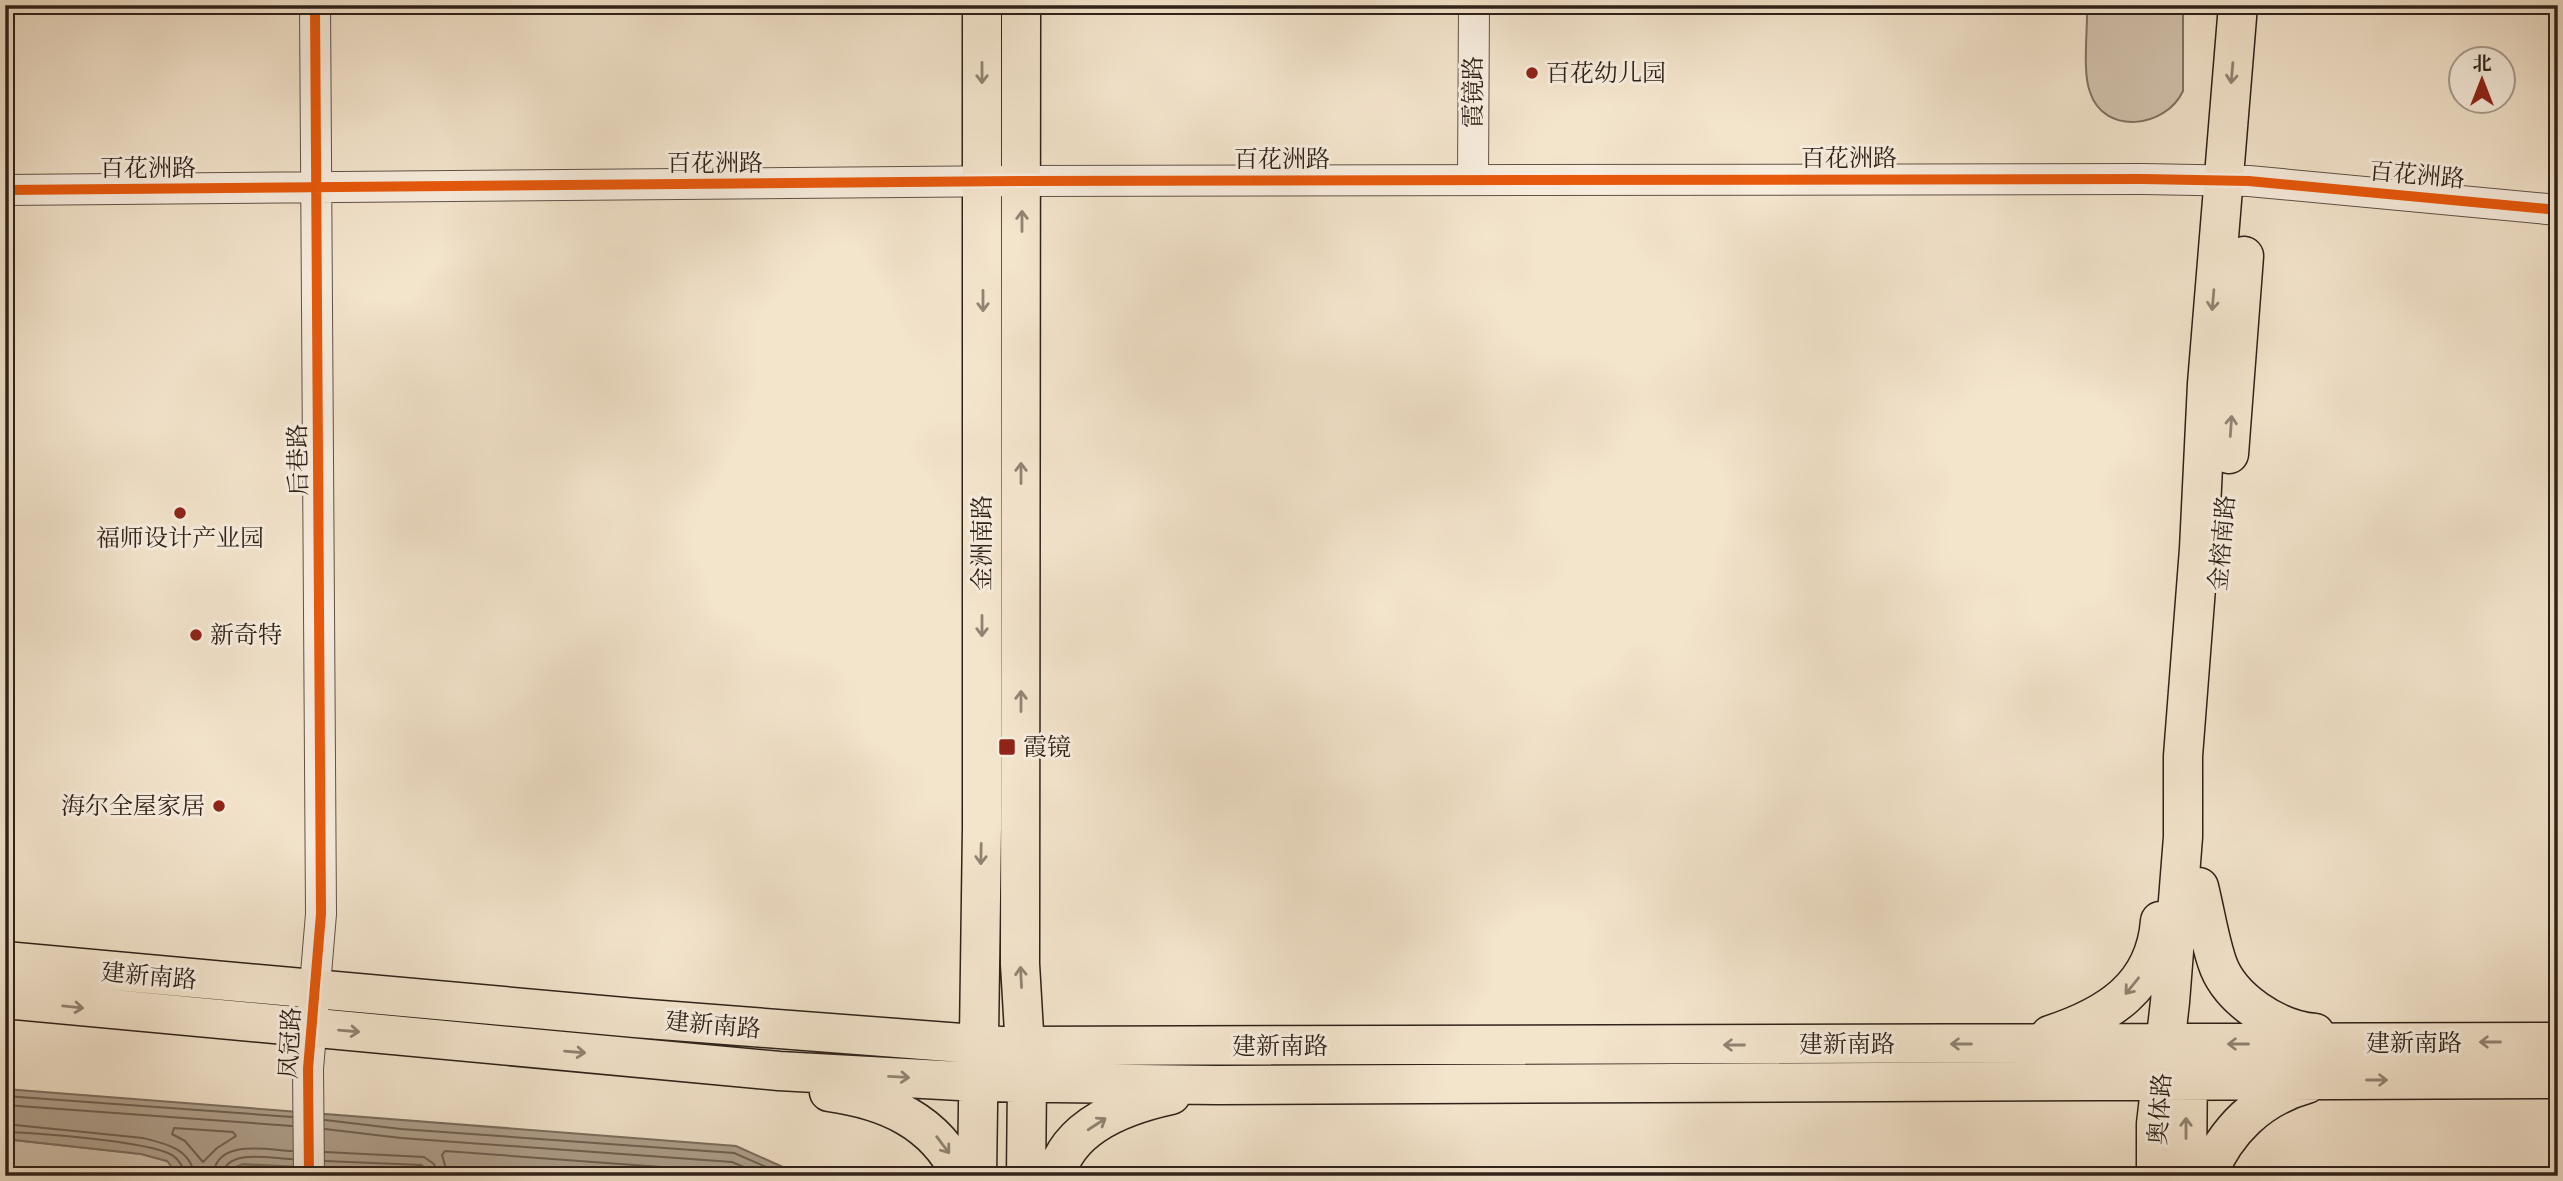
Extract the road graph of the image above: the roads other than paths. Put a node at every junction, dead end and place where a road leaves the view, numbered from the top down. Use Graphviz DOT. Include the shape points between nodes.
graph roads {
  1 [pos="315,5"];
  2 [pos="982,5"];
  3 [pos="1021,5"];
  4 [pos="1474,5"];
  5 [pos="2238,5"];
  6 [pos="2263,5"];
  7 [pos="1472,179"];
  8 [pos="1022,181"];
  9 [pos="2237,181"];
  10 [pos="983,182"];
  11 [pos="316,188"];
  12 [pos="5,190"];
  13 [pos="2558,210"];
  14 [pos="2183,756"];
  15 [pos="2199,887"];
  16 [pos="321,914"];
  17 [pos="5,961"];
  18 [pos="5,999"];
  19 [pos="313,1009"];
  20 [pos="2558,1042"];
  21 [pos="2411,1043"];
  22 [pos="2020,1044"];
  23 [pos="1024,1045"];
  24 [pos="2175,1062"];
  25 [pos="978,1063"];
  26 [pos="697,1064"];
  27 [pos="2558,1079"];
  28 [pos="2323,1080"];
  29 [pos="1027,1083"];
  30 [pos="1217,1084"];
  31 [pos="309,1176"];
  32 [pos="961,1176"];
  33 [pos="976,1176"];
  34 [pos="1027,1176"];
  35 [pos="1056,1176"];
  36 [pos="2156,1176"];
  37 [pos="2187,1176"];
  38 [pos="2207,1176"];
  1 -- 11 [label="street, 后巷路"];
  2 -- 10 [label="main road, 金洲南路, one-way"];
  3 -- 8 [label="main road, 金洲南路"];
  4 -- 7 [label="street, 霞镜路"];
  5 -- 9 [label="main road, 金榕南路, one-way"];
  6 -- 9 [label="main road, 金榕南路"];
  7 -- 8 [label="street, 百花洲路"];
  7 -- 9 [label="street, 百花洲路"];
  8 -- 10 [label="street, 百花洲路"];
  23 -- 8 [label="main road, 金洲南路, one-way" via="1020,964"];
  9 -- 13 [label="street, 百花洲路"];
  9 -- 14 [label="main road, 金榕南路, one-way" via="2207,384"];
  15 -- 9 [label="main road, 金榕南路, one-way"];
  10 -- 11 [label="street, 百花洲路"];
  10 -- 25 [label="main road, 金洲南路, one-way"];
  11 -- 12 [label="street, 百花洲路"];
  11 -- 16 [label="street, 后巷路"];
  14 -- 22 [label="main road, one-way" via="2165,837 2159,934 2149,964 2104,1014"];
  14 -- 24 [label="main road, 金榕南路"];
  15 -- 21 [label="main road" via="2217,964 2227,980 2270,1020 2307,1032"];
  15 -- 24 [label="main road, 金榕南路"];
  16 -- 19 [label="street, 凤冠路"];
  17 -- 19 [label="main road, 建新南路"];
  18 -- 19 [label="main road, 建新南路, one-way"];
  19 -- 25 [label="main road, 建新南路"];
  19 -- 26 [label="main road, 建新南路, one-way"];
  19 -- 31 [label="street, 凤冠路"];
  20 -- 21 [label="main road, 建新南路, one-way"];
  21 -- 24 [label="main road, 建新南路, one-way"];
  22 -- 23 [label="main road, 建新南路, one-way"];
  22 -- 24 [label="main road, 建新南路"];
  23 -- 25 [label="main road, 建新南路"];
  23 -- 29 [label="main road, 金洲南路"];
  24 -- 28 [label="main road, 建新南路"];
  24 -- 30 [label="main road, 建新南路"];
  24 -- 36 [label="main road, 奥体路"];
  37 -- 24 [label="main road, 奥体路, one-way"];
  26 -- 25 [label="main road, 建新南路, one-way"];
  25 -- 29 [label="main road, 建新南路"];
  25 -- 33 [label="main road, 金洲南路"];
  26 -- 32 [label="main road, one-way" via="888,1107 937,1136"];
  28 -- 27 [label="main road, 建新南路, one-way"];
  28 -- 38 [label="main road" via="2276,1096 2246,1117 2218,1150"];
  29 -- 30 [label="main road, 建新南路"];
  29 -- 34 [label="main road, 金洲南路"];
  35 -- 30 [label="main road, one-way" via="1068,1149 1093,1125 1138,1104"];
}
